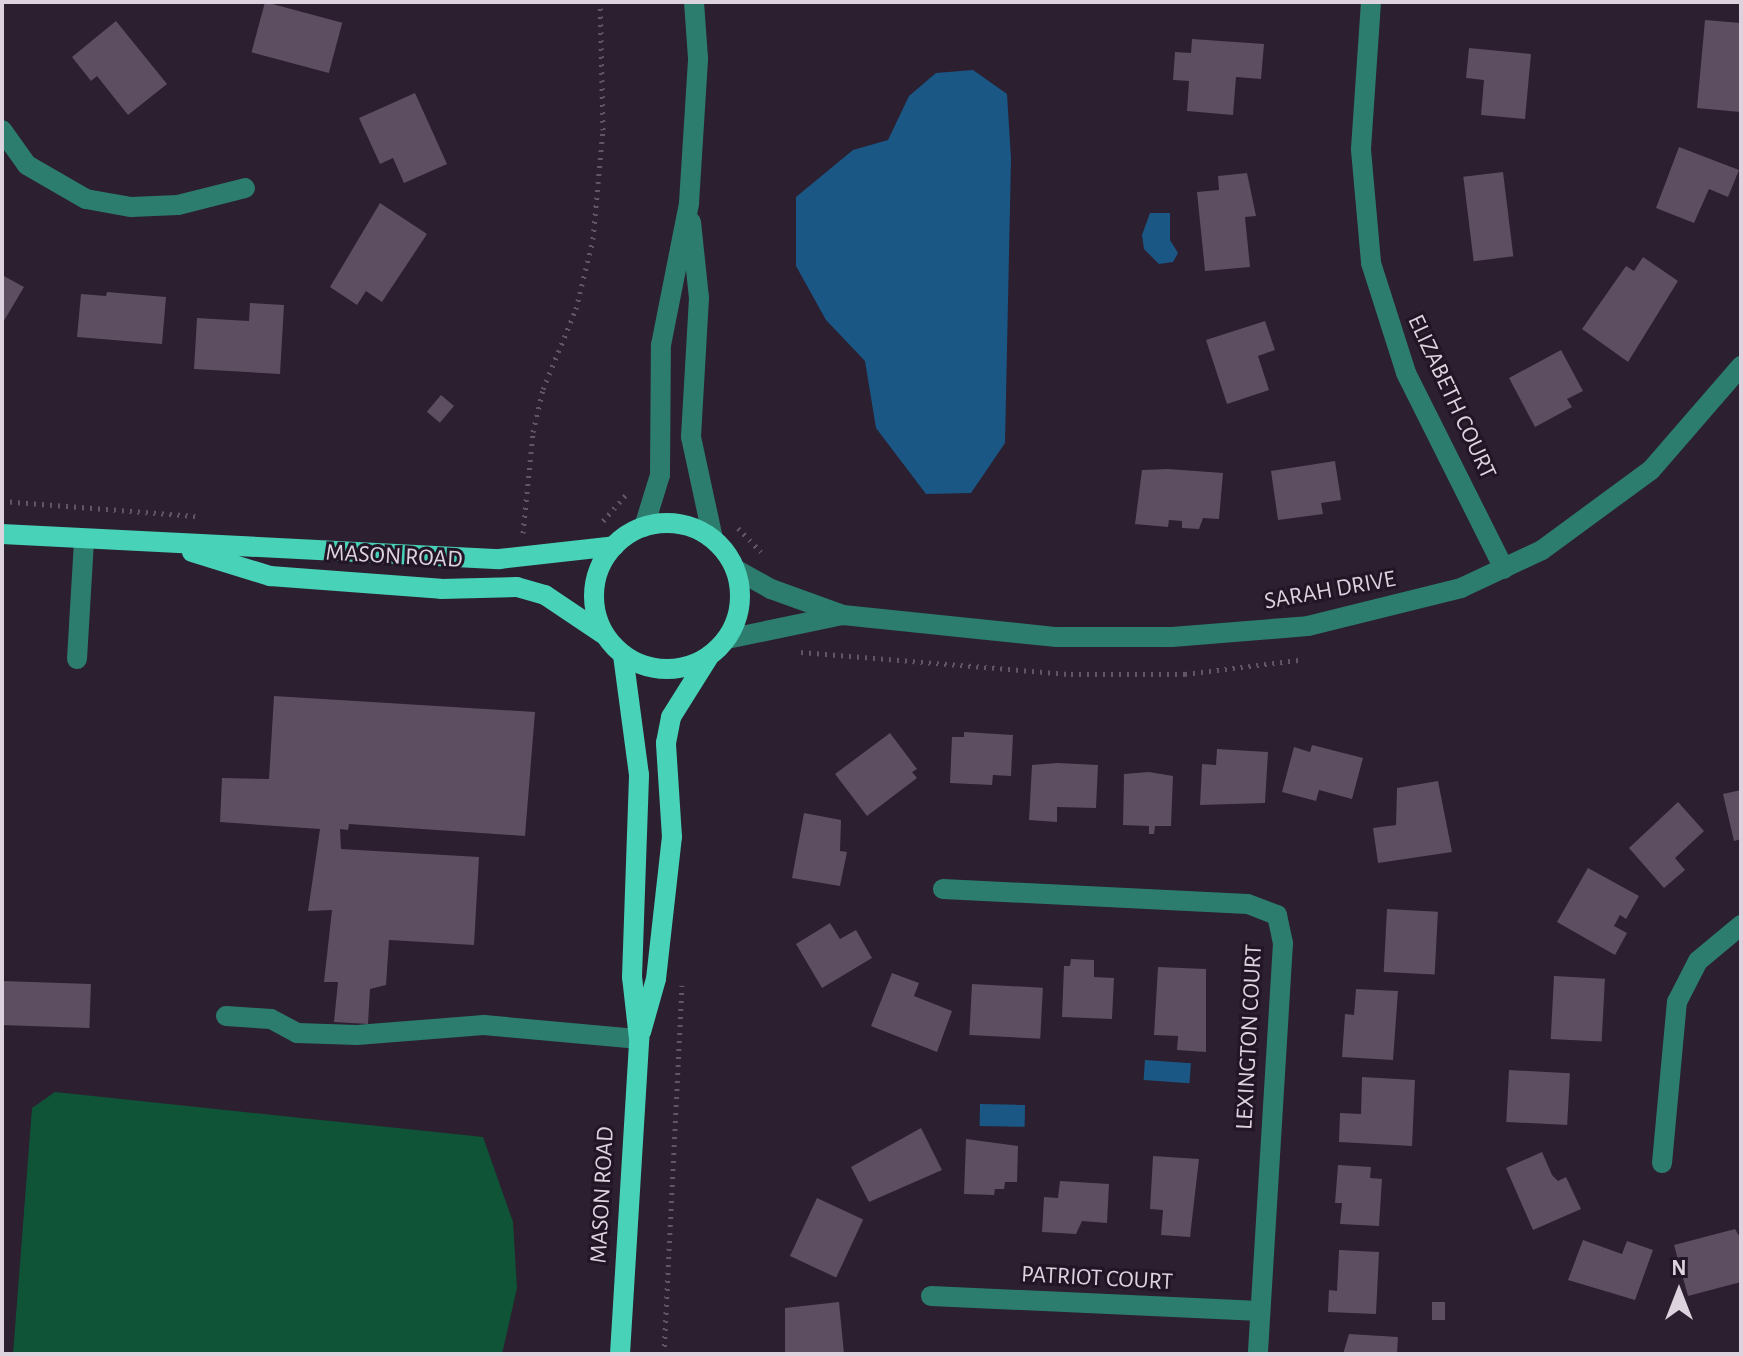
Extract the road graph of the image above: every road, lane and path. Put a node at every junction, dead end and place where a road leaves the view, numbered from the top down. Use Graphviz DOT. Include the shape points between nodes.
graph roads {
  1 [pos="600,2"];
  2 [pos="694,2"];
  3 [pos="1371,2"];
  4 [pos="2,130"];
  5 [pos="245,188"];
  6 [pos="689,203"];
  7 [pos="1741,366"];
  8 [pos="634,481"];
  9 [pos="2,501"];
  10 [pos="201,516"];
  11 [pos="731,518"];
  12 [pos="588,526"];
  13 [pos="644,527"];
  14 [pos="533,533"];
  15 [pos="2,534"];
  16 [pos="523,534"];
  17 [pos="509,535"];
  18 [pos="713,539"];
  19 [pos="84,540"];
  20 [pos="614,546"];
  21 [pos="173,547"];
  22 [pos="773,559"];
  23 [pos="735,569"];
  24 [pos="1504,569"];
  25 [pos="843,615"];
  26 [pos="603,634"];
  27 [pos="727,639"];
  28 [pos="791,652"];
  29 [pos="623,655"];
  30 [pos="709,657"];
  31 [pos="77,659"];
  32 [pos="1298,660"];
  33 [pos="943,889"];
  34 [pos="1741,925"];
  35 [pos="682,970"];
  36 [pos="226,1016"];
  37 [pos="639,1039"];
  38 [pos="1662,1163"];
  39 [pos="931,1296"];
  40 [pos="1260,1311"];
  41 [pos="620,1354"];
  42 [pos="664,1354"];
  43 [pos="1258,1354"];
  1 -- 16 [label="path" via="603,130 593,239 576,309 543,389"];
  2 -- 6 [label="street" via="698,58"];
  3 -- 24 [label="street, ELIZABETH COURT" via="1361,150 1371,263 1406,373"];
  4 -- 5 [label="street" via="27,165 86,199 131,207 178,205"];
  6 -- 13 [label="street" via="661,345 660,475"];
  6 -- 18 [label="street" via="699,298 691,437"];
  7 -- 24 [label="street, SARAH DRIVE" via="1651,470 1599,513"];
  8 -- 12 [label="path" via="603,522"];
  9 -- 10 [label="path"];
  11 -- 22 [label="path" via="750,545"];
  13 -- 18 [label="main road" via="677,524"];
  13 -- 20 [label="main road"];
  14 -- 16 [label="path"];
  15 -- 19 [label="main road, MASON ROAD"];
  16 -- 17 [label="path"];
  18 -- 23 [label="main road"];
  19 -- 21 [label="main road, MASON ROAD"];
  19 -- 31 [label="street"];
  20 -- 21 [label="main road, MASON ROAD" via="499,559 274,545"];
  20 -- 26 [label="main road" via="594,588"];
  21 -- 26 [label="main road, MASON ROAD" via="270,576 441,589 517,587 545,595"];
  23 -- 25 [label="street, SARAH DRIVE" via="771,589"];
  23 -- 27 [label="main road" via="741,593 738,617"];
  24 -- 25 [label="street, SARAH DRIVE" via="1397,608 1308,626 1172,637 1057,637"];
  25 -- 27 [label="street, SARAH DRIVE"];
  26 -- 29 [label="main road"];
  27 -- 30 [label="main road"];
  28 -- 32 [label="path" via="1071,674 1185,674"];
  29 -- 30 [label="main road" via="666,670"];
  29 -- 37 [label="main road, MASON ROAD" via="639,775 632,977"];
  30 -- 37 [label="main road, MASON ROAD" via="671,717 666,743 672,837 656,979"];
  33 -- 40 [label="street, LEXINGTON COURT" via="1248,904 1277,915 1283,943"];
  34 -- 38 [label="street" via="1698,961 1677,1002"];
  35 -- 42 [label="path"];
  36 -- 37 [label="street" via="271,1019 297,1033 357,1035 484,1025"];
  37 -- 41 [label="main road, MASON ROAD"];
  39 -- 40 [label="street, PATRIOT COURT"];
  40 -- 43 [label="street, LEXINGTON COURT"];
}
